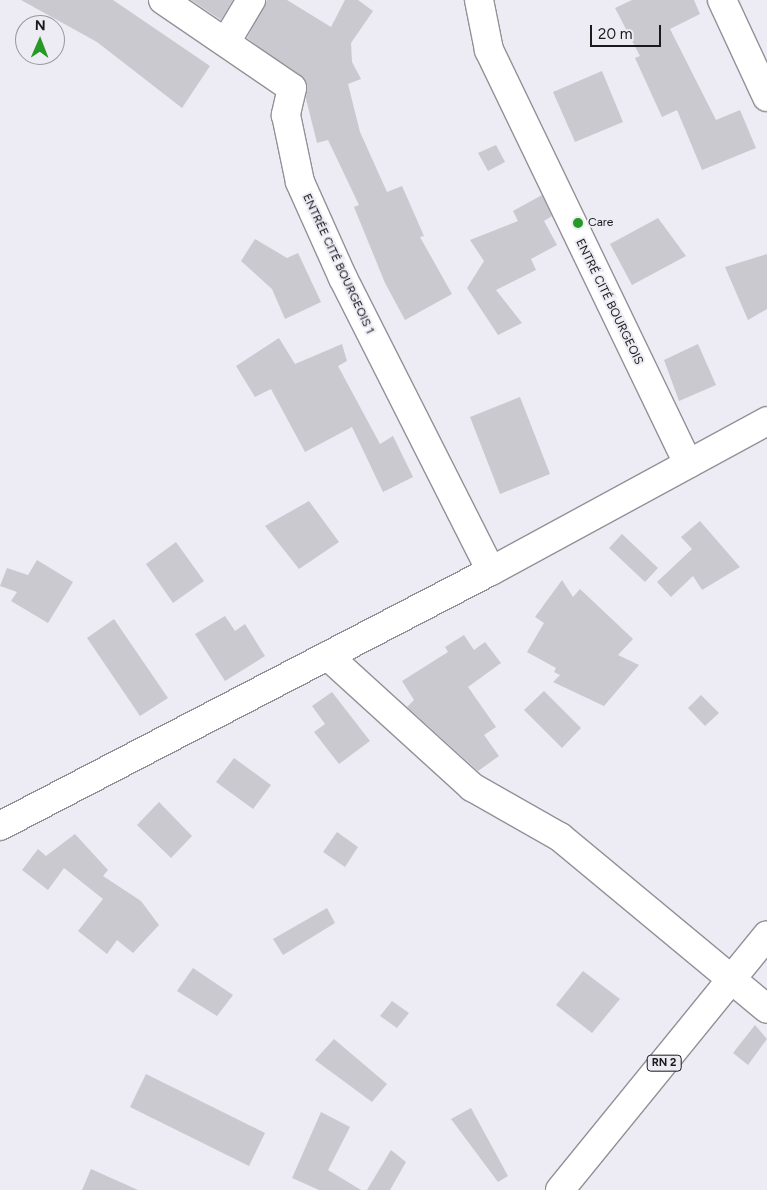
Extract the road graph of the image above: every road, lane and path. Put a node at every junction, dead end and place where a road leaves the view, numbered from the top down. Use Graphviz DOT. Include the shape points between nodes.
graph roads {
  1 [pos="163,0"];
  2 [pos="250,0"];
  3 [pos="479,0"];
  4 [pos="722,0"];
  5 [pos="226,42"];
  6 [pos="767,97"];
  7 [pos="767,421"];
  8 [pos="688,464"];
  9 [pos="491,571"];
  10 [pos="328,656"];
  11 [pos="0,826"];
  12 [pos="767,935"];
  13 [pos="730,983"];
  14 [pos="767,1009"];
  15 [pos="560,1190"];
  1 -- 5 [label="street, ENTRÉE CITÉ BOURGEOIS 1"];
  2 -- 5 [label="street"];
  3 -- 8 [label="street, ENTRÉ CITÉ BOURGEOIS" via="489,50"];
  4 -- 6 [label="street"];
  5 -- 9 [label="street, ENTRÉE CITÉ BOURGEOIS 1" via="292,88 286,115 300,182"];
  7 -- 8 [label="street"];
  8 -- 9 [label="street"];
  9 -- 10 [label="street"];
  10 -- 11 [label="street"];
  10 -- 13 [label="street" via="472,787 560,837"];
  12 -- 13 [label="street, RN 2"];
  13 -- 14 [label="street"];
  13 -- 15 [label="street, RN 2"];
}
